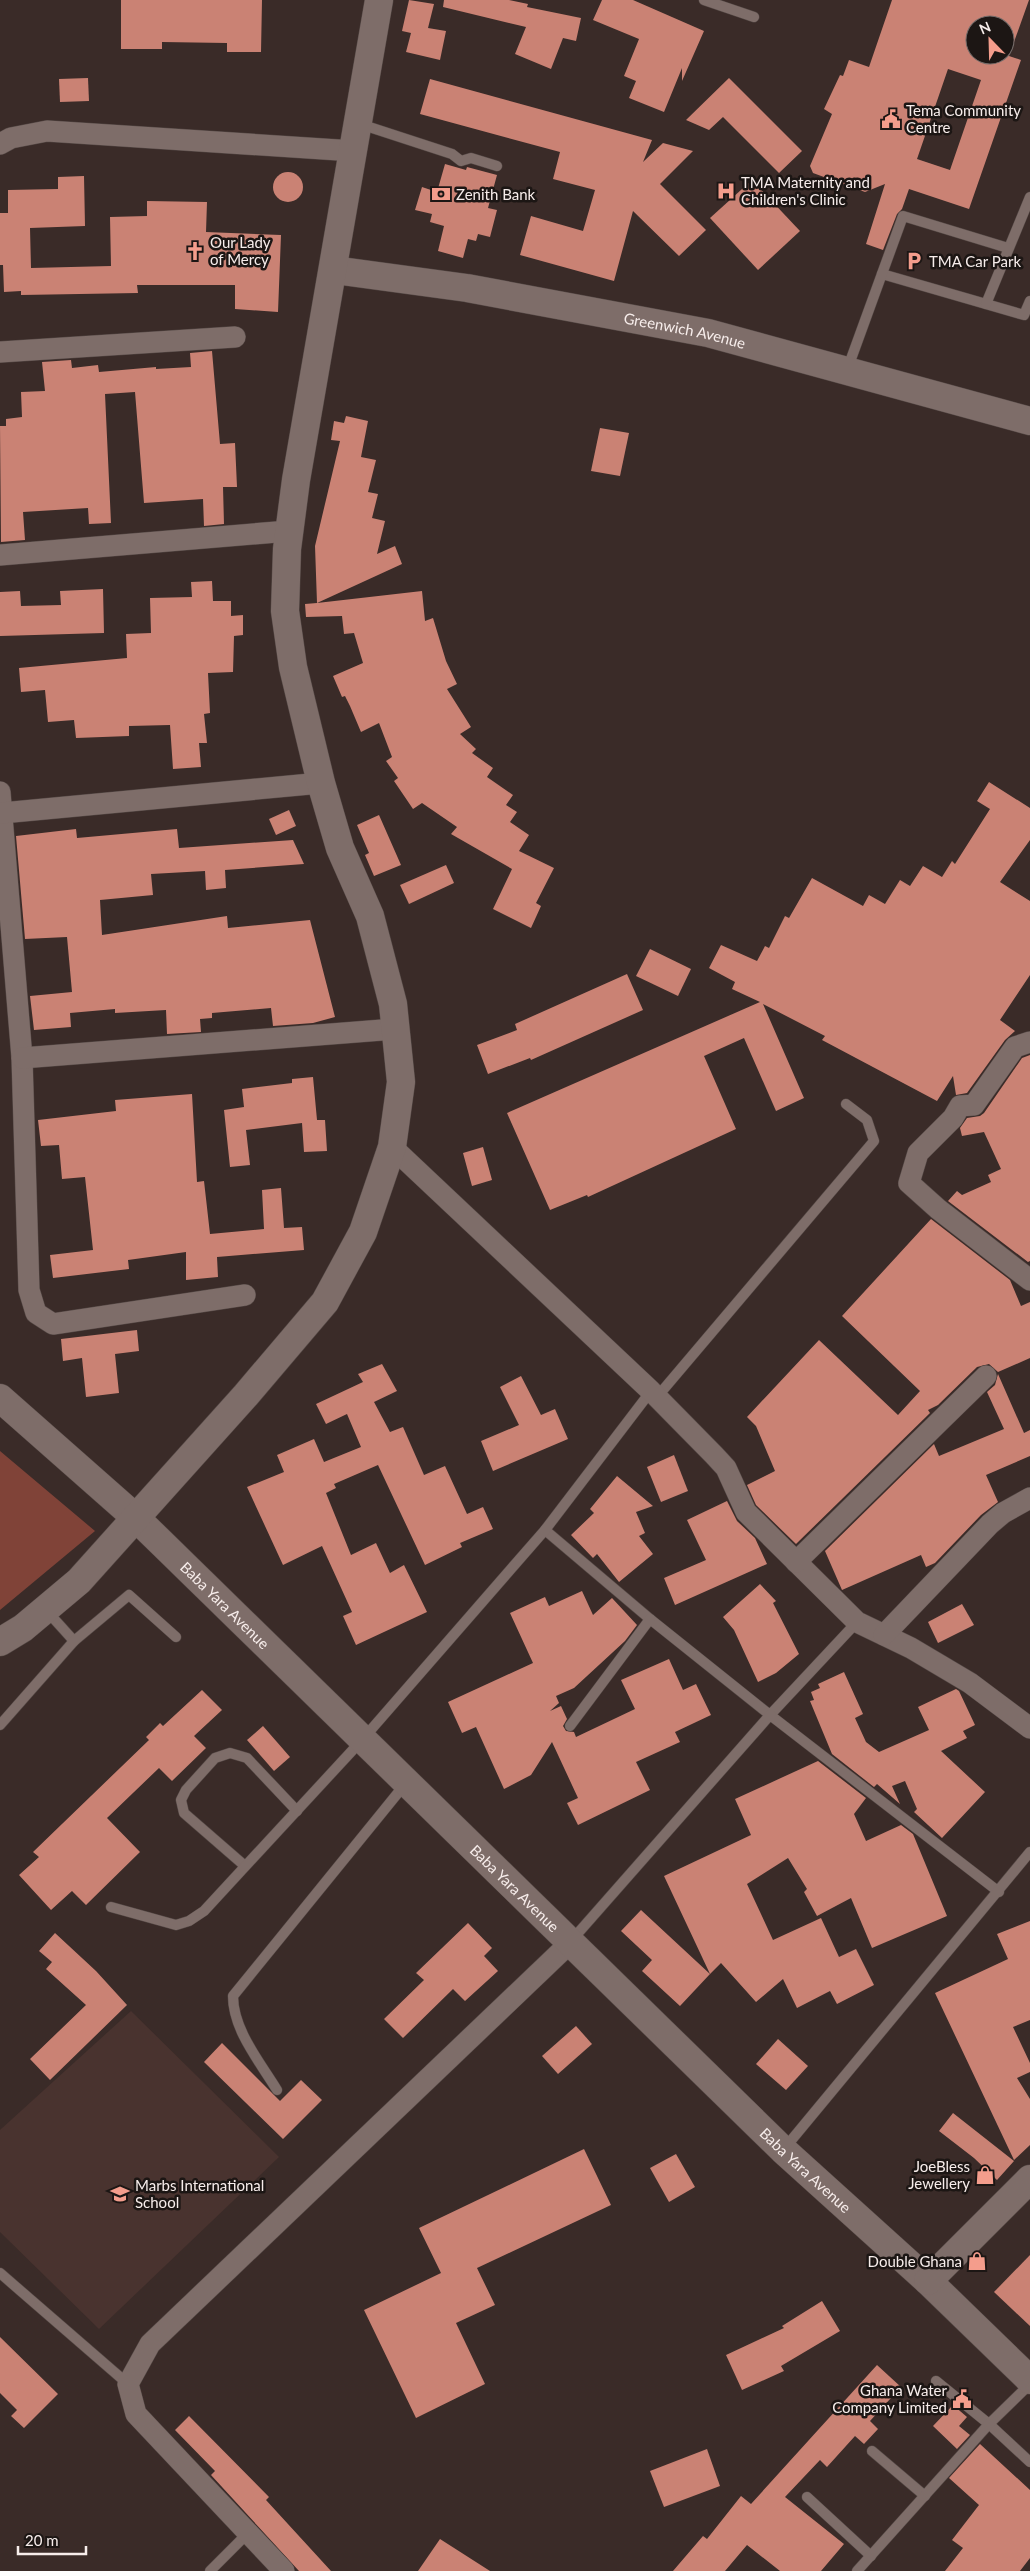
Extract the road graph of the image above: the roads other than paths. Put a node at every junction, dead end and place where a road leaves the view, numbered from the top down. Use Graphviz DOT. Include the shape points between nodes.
graph roads {
  1 [pos="379,0"];
  2 [pos="704,0"];
  3 [pos="754,17"];
  4 [pos="359,123"];
  5 [pos="0,144"];
  6 [pos="354,151"];
  7 [pos="497,166"];
  8 [pos="1030,197"];
  9 [pos="1027,211"];
  10 [pos="1008,248"];
  11 [pos="334,270"];
  12 [pos="882,274"];
  13 [pos="1030,301"];
  14 [pos="986,304"];
  15 [pos="234,337"];
  16 [pos="0,352"];
  17 [pos="847,371"];
  18 [pos="1030,421"];
  19 [pos="289,531"];
  20 [pos="0,555"];
  21 [pos="321,782"];
  22 [pos="0,792"];
  23 [pos="2,813"];
  24 [pos="4,895"];
  25 [pos="395,1029"];
  26 [pos="1030,1042"];
  27 [pos="22,1058"];
  28 [pos="846,1104"];
  29 [pos="392,1147"];
  30 [pos="1030,1280"];
  31 [pos="245,1295"];
  32 [pos="986,1376"];
  33 [pos="654,1394"];
  34 [pos="0,1398"];
  35 [pos="1030,1498"];
  36 [pos="136,1518"];
  37 [pos="545,1530"];
  38 [pos="796,1562"];
  39 [pos="45,1610"];
  40 [pos="650,1619"];
  41 [pos="857,1622"];
  42 [pos="884,1635"];
  43 [pos="176,1637"];
  44 [pos="74,1641"];
  45 [pos="0,1642"];
  46 [pos="770,1715"];
  47 [pos="0,1726"];
  48 [pos="570,1726"];
  49 [pos="1030,1728"];
  50 [pos="362,1740"];
  51 [pos="406,1783"];
  52 [pos="296,1811"];
  53 [pos="1030,1852"];
  54 [pos="245,1866"];
  55 [pos="999,1892"];
  56 [pos="111,1907"];
  57 [pos="571,1942"];
  58 [pos="277,2090"];
  59 [pos="783,2150"];
  60 [pos="1030,2178"];
  61 [pos="0,2273"];
  62 [pos="928,2281"];
  63 [pos="936,2380"];
  64 [pos="1030,2382"];
  65 [pos="128,2384"];
  66 [pos="989,2424"];
  67 [pos="872,2451"];
  68 [pos="1030,2462"];
  69 [pos="925,2496"];
  70 [pos="807,2497"];
  71 [pos="248,2533"];
  72 [pos="871,2556"];
  73 [pos="210,2571"];
  74 [pos="284,2571"];
  75 [pos="857,2571"];
  1 -- 4 [label="street"];
  2 -- 3 [label="lane"];
  4 -- 6 [label="street"];
  4 -- 7 [label="lane" via="452,154 461,161 471,158"];
  5 -- 6 [label="street" via="11,138 47,131"];
  6 -- 11 [label="street"];
  8 -- 9 [label="lane"];
  9 -- 10 [label="lane"];
  10 -- 12 [label="lane" via="903,216"];
  10 -- 14 [label="lane"];
  11 -- 17 [label="street, Greenwich Avenue" via="467,288 708,333"];
  11 -- 19 [label="street"];
  12 -- 14 [label="lane"];
  12 -- 17 [label="lane"];
  13 -- 14 [label="lane" via="1024,315"];
  15 -- 16 [label="street"];
  17 -- 18 [label="street, Greenwich Avenue"];
  19 -- 20 [label="street"];
  19 -- 21 [label="street" via="285,611 293,667"];
  21 -- 23 [label="street"];
  21 -- 25 [label="street" via="340,848 370,916"];
  22 -- 23 [label="street"];
  23 -- 24 [label="street"];
  24 -- 27 [label="street"];
  25 -- 27 [label="street"];
  25 -- 29 [label="street" via="401,1082"];
  26 -- 30 [label="street" via="1015,1047 974,1105 960,1106 953,1118 918,1153 909,1183"];
  27 -- 31 [label="street" via="29,1290 36,1313 53,1324"];
  28 -- 33 [label="lane" via="867,1120 874,1142"];
  29 -- 33 [label="street"];
  29 -- 36 [label="street" via="363,1232 325,1302"];
  32 -- 38 [label="street"];
  33 -- 37 [label="lane"];
  33 -- 38 [label="street" via="726,1468 746,1512"];
  34 -- 36 [label="street, Baba Yara Avenue"];
  35 -- 42 [label="street" via="990,1524"];
  36 -- 39 [label="street" via="79,1581"];
  36 -- 50 [label="street, Baba Yara Avenue"];
  37 -- 40 [label="lane"];
  37 -- 50 [label="lane"];
  38 -- 41 [label="street"];
  39 -- 44 [label="lane"];
  39 -- 45 [label="street"];
  40 -- 46 [label="lane"];
  40 -- 48 [label="lane"];
  41 -- 42 [label="street"];
  41 -- 46 [label="lane"];
  42 -- 49 [label="street" via="970,1683"];
  43 -- 44 [label="lane" via="128,1595"];
  44 -- 47 [label="lane"];
  46 -- 55 [label="lane"];
  46 -- 57 [label="lane"];
  50 -- 51 [label="street, Baba Yara Avenue"];
  50 -- 52 [label="lane"];
  51 -- 57 [label="street, Baba Yara Avenue"];
  51 -- 58 [label="lane" via="233,1996 238,2024"];
  52 -- 54 [label="lane"];
  52 -- 54 [label="lane" via="247,1758 230,1753 215,1758 186,1790 181,1800 184,1813"];
  53 -- 55 [label="lane"];
  54 -- 56 [label="lane" via="204,1911 176,1925"];
  55 -- 59 [label="lane"];
  57 -- 59 [label="street, Baba Yara Avenue"];
  57 -- 65 [label="street" via="150,2344"];
  59 -- 62 [label="street, Baba Yara Avenue"];
  60 -- 62 [label="street"];
  61 -- 65 [label="lane"];
  62 -- 64 [label="street, Baba Yara Avenue"];
  63 -- 66 [label="lane"];
  64 -- 66 [label="lane"];
  65 -- 71 [label="street" via="136,2414"];
  66 -- 68 [label="lane"];
  66 -- 69 [label="lane"];
  67 -- 69 [label="lane"];
  69 -- 72 [label="lane"];
  70 -- 72 [label="lane"];
  71 -- 73 [label="lane"];
  71 -- 74 [label="street"];
  72 -- 75 [label="lane"];
}
